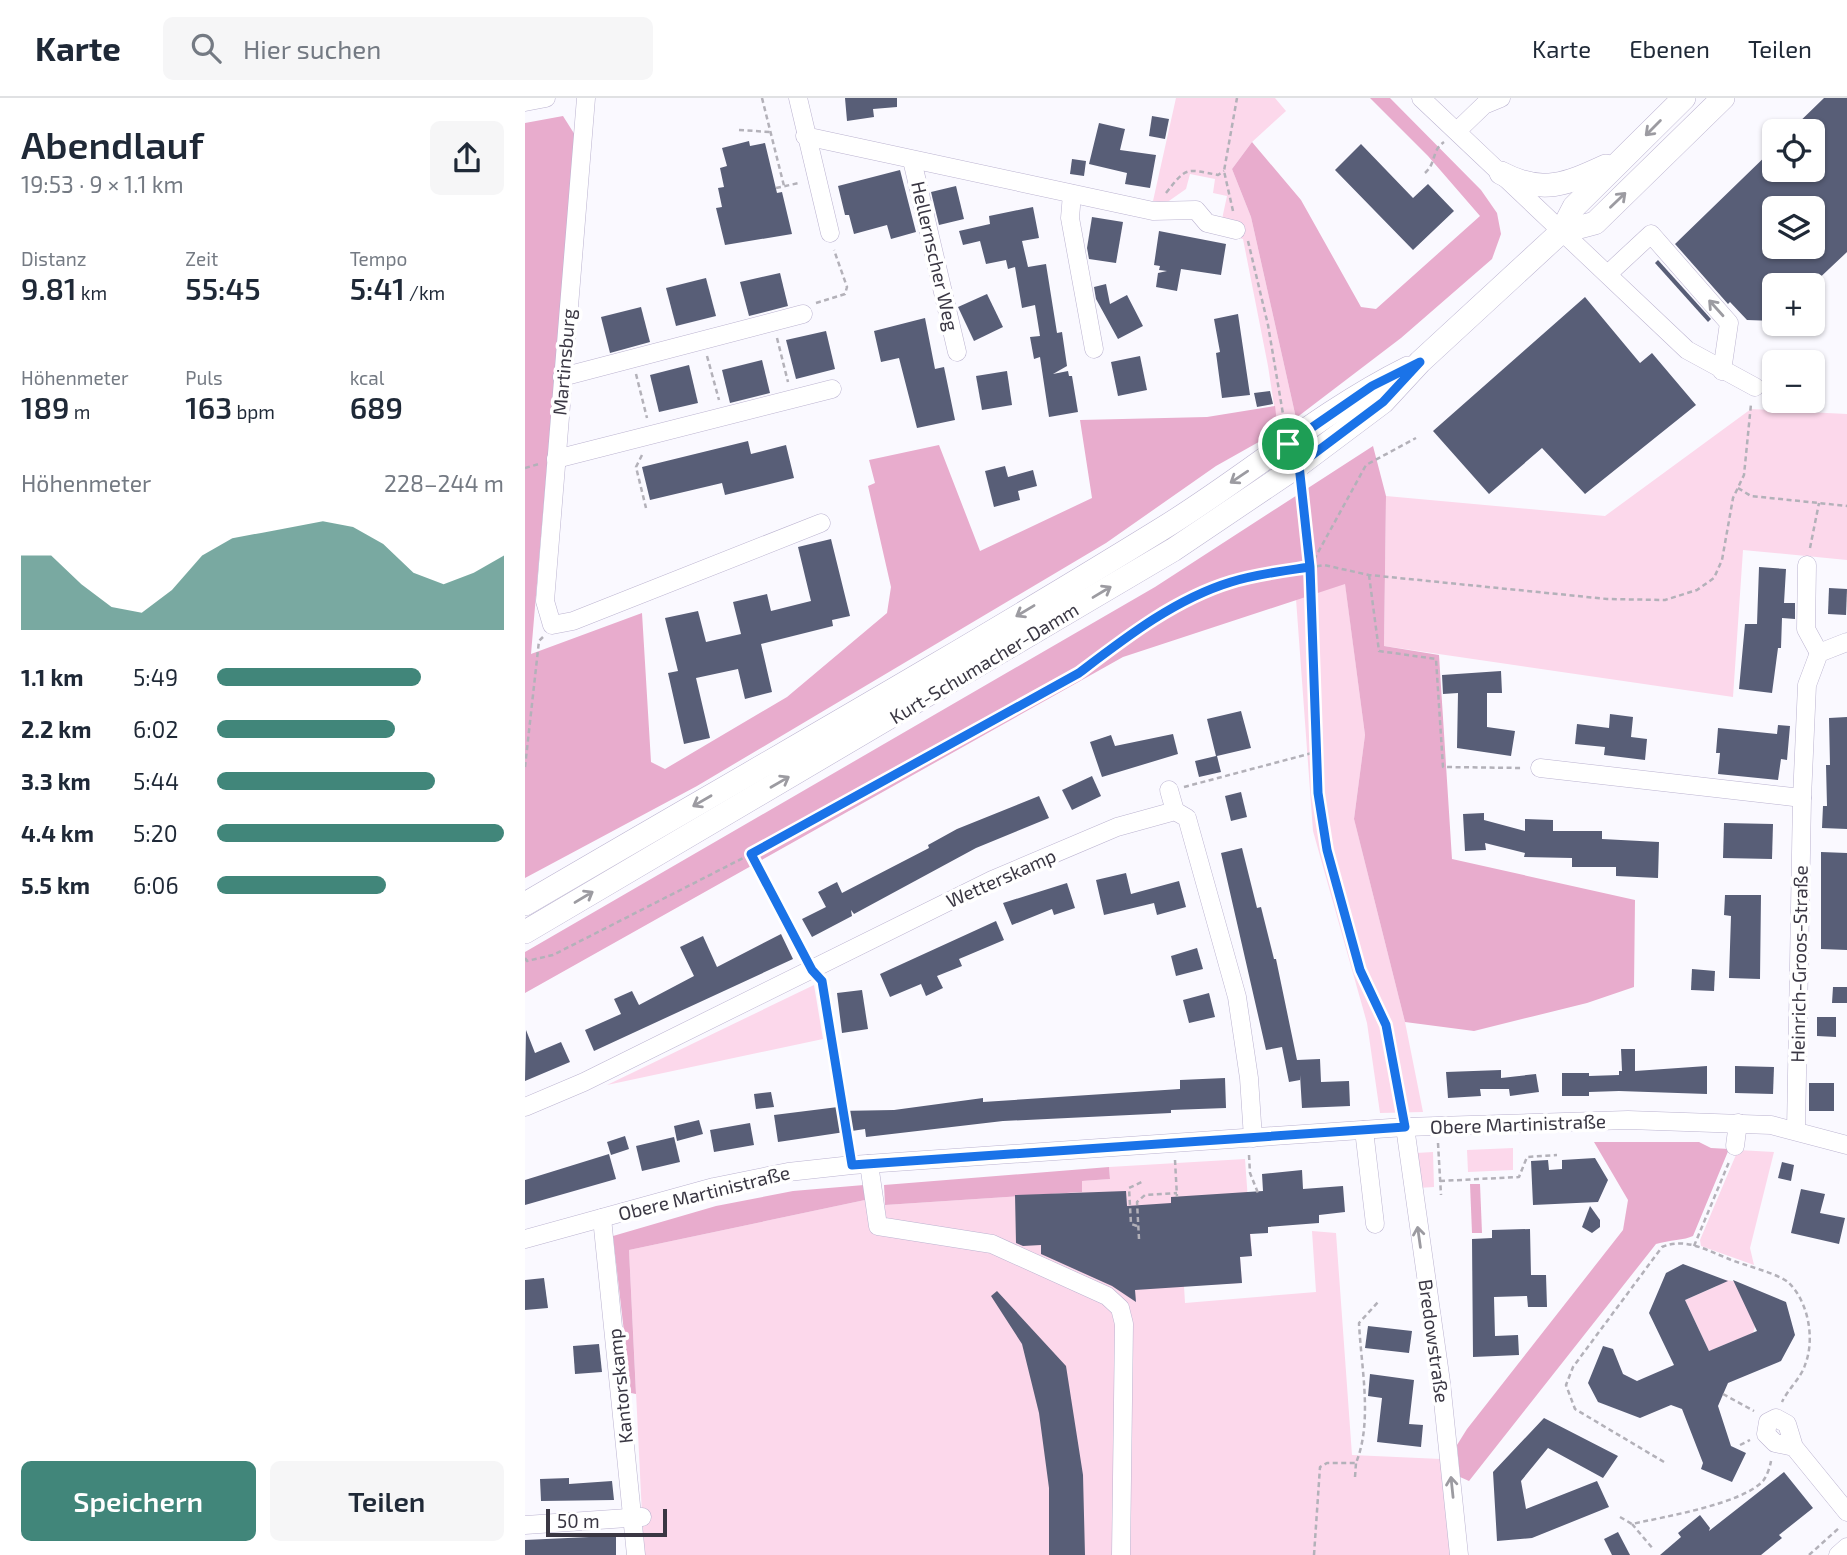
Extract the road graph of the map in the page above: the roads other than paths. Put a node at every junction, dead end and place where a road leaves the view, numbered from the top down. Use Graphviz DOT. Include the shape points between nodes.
graph roads {
  1 [pos="545,98"];
  2 [pos="586,98"];
  3 [pos="798,98"];
  4 [pos="1421,98"];
  5 [pos="1683,98"];
  6 [pos="1723,98"];
  7 [pos="1487,100"];
  8 [pos="525,102"];
  9 [pos="1457,131"];
  10 [pos="806,136"];
  11 [pos="1622,159"];
  12 [pos="912,160"];
  13 [pos="1501,173"];
  14 [pos="1072,194"];
  15 [pos="1236,223"];
  16 [pos="1561,232"];
  17 [pos="830,233"];
  18 [pos="1609,272"];
  19 [pos="808,309"];
  20 [pos="1094,349"];
  21 [pos="957,352"];
  22 [pos="1420,362"];
  23 [pos="1722,371"];
  24 [pos="562,377"];
  25 [pos="1755,387"];
  26 [pos="832,389"];
  27 [pos="556,459"];
  28 [pos="821,523"];
  29 [pos="1807,565"];
  30 [pos="1847,642"];
  31 [pos="1819,653"];
  32 [pos="1540,768"];
  33 [pos="1170,790"];
  34 [pos="1802,797"];
  35 [pos="1175,811"];
  36 [pos="525,904"];
  37 [pos="525,932"];
  38 [pos="525,1107"];
  39 [pos="1738,1124"];
  40 [pos="1405,1127"];
  41 [pos="1364,1130"];
  42 [pos="1796,1130"];
  43 [pos="1847,1145"];
  44 [pos="1735,1146"];
  45 [pos="1251,1147"];
  46 [pos="861,1164"];
  47 [pos="602,1218"];
  48 [pos="1375,1224"];
  49 [pos="525,1238"];
  50 [pos="1794,1447"];
  51 [pos="637,1517"];
  52 [pos="1845,1518"];
  53 [pos="525,1525"];
  54 [pos="1847,1547"];
  55 [pos="636,1555"];
  56 [pos="1121,1555"];
  57 [pos="1459,1555"];
  58 [pos="1838,1555"];
  1 -- 8 [label="street"];
  2 -- 24 [label="street, Martinsburg"];
  3 -- 10 [label="street"];
  4 -- 9 [label="street"];
  5 -- 11 [label="main road, Kurt-Schumacher-Damm, one-way"];
  16 -- 6 [label="main road, Kurt-Schumacher-Damm, one-way" via="1595,223"];
  7 -- 9 [label="street"];
  9 -- 13 [label="street"];
  10 -- 12 [label="street, Hellernscher Weg"];
  10 -- 17 [label="street"];
  11 -- 13 [label="main road" via="1553,186 1533,186"];
  11 -- 16 [label="main road, Kurt-Schumacher-Damm" via="1574,207"];
  12 -- 14 [label="street, Hellernscher Weg"];
  12 -- 21 [label="street, Hellernscher Weg"];
  13 -- 16 [label="street"];
  14 -- 15 [label="street, Hellernscher Weg" via="1153,211 1196,210 1207,223"];
  14 -- 20 [label="street" via="1070,218"];
  16 -- 18 [label="street"];
  16 -- 22 [label="main road, Kurt-Schumacher-Damm"];
  18 -- 23 [label="street" via="1687,350"];
  23 -- 18 [label="street, one-way" via="1729,323 1651,234"];
  19 -- 24 [label="street"];
  22 -- 36 [label="main road, Kurt-Schumacher-Damm, one-way" via="1372,386 1162,529"];
  37 -- 22 [label="main road, Kurt-Schumacher-Damm, one-way" via="1173,550 1383,402"];
  23 -- 25 [label="street"];
  24 -- 27 [label="street, Martinsburg"];
  26 -- 27 [label="street"];
  27 -- 28 [label="street, Martinsburg" via="545,601 552,625 573,621"];
  29 -- 31 [label="street" via="1806,629"];
  30 -- 31 [label="street"];
  31 -- 34 [label="street, Heinrich-Groos-Straße" via="1807,685"];
  32 -- 34 [label="street"];
  33 -- 35 [label="street"];
  34 -- 42 [label="street, Heinrich-Groos-Straße"];
  35 -- 38 [label="street, Wetterskamp" via="1117,827 992,880"];
  35 -- 45 [label="street" via="1187,818 1237,997 1249,1078"];
  39 -- 40 [label="street, Obere Martinistraße" via="1628,1121"];
  39 -- 42 [label="street, Obere Martinistraße"];
  39 -- 44 [label="street"];
  40 -- 41 [label="street, Obere Martinistraße"];
  57 -- 40 [label="street, Bredowstraße, one-way" via="1441,1382"];
  41 -- 45 [label="street, Obere Martinistraße"];
  41 -- 48 [label="street"];
  42 -- 43 [label="street, Obere Martinistraße"];
  45 -- 46 [label="street, Obere Martinistraße"];
  46 -- 47 [label="street, Obere Martinistraße" via="715,1186"];
  46 -- 56 [label="street" via="878,1226 992,1244 1107,1296 1120,1308 1124,1324"];
  47 -- 49 [label="street, Obere Martinistraße"];
  47 -- 51 [label="street, Kantorskamp"];
  50 -- 50 [label="street" via="1787,1424 1772,1420 1766,1434 1775,1443"];
  50 -- 52 [label="street"];
  51 -- 53 [label="street"];
  51 -- 55 [label="street, Kantorskamp"];
  54 -- 58 [label="street"];
}
